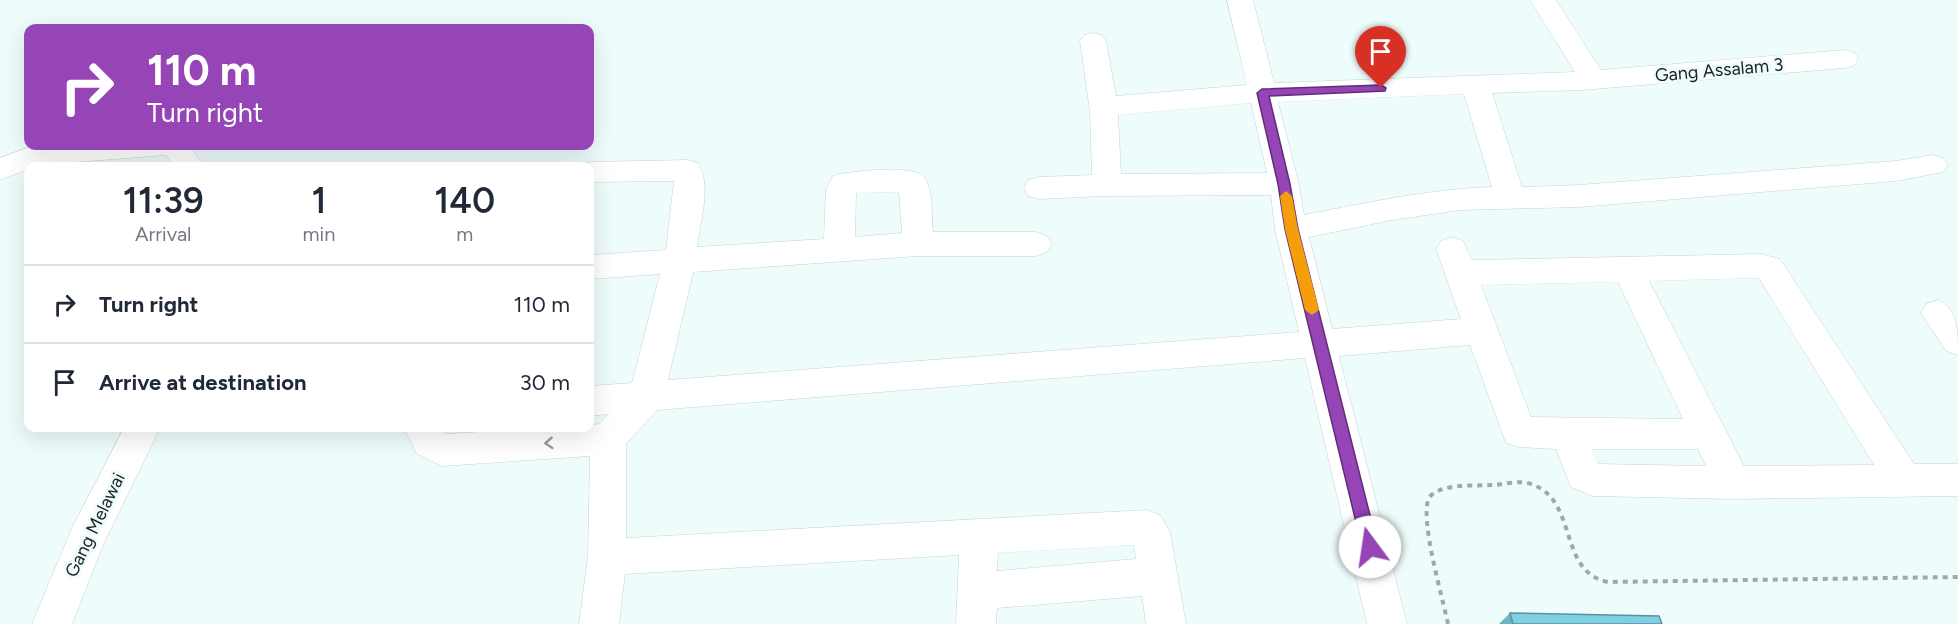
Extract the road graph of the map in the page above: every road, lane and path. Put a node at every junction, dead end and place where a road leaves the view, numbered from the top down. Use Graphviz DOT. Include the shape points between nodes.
graph roads {
  1 [pos="1240,0"];
  2 [pos="1543,0"];
  3 [pos="1093,41"];
  4 [pos="1845,59"];
  5 [pos="1593,80"];
  6 [pos="1475,85"];
  7 [pos="1262,93"];
  8 [pos="1103,107"];
  9 [pos="101,150"];
  10 [pos="18,158"];
  11 [pos="1933,165"];
  12 [pos="594,172"];
  13 [pos="1284,184"];
  14 [pos="1107,185"];
  15 [pos="1039,188"];
  16 [pos="1510,197"];
  17 [pos="1291,229"];
  18 [pos="918,244"];
  19 [pos="1036,244"];
  20 [pos="839,251"];
  21 [pos="680,260"];
  22 [pos="594,267"];
  23 [pos="1628,270"];
  24 [pos="1938,313"];
  25 [pos="1482,331"];
  26 [pos="1958,341"];
  27 [pos="1320,344"];
  28 [pos="646,398"];
  29 [pos="594,401"];
  30 [pos="140,432"];
  31 [pos="424,432"];
  32 [pos="1568,434"];
  33 [pos="1708,434"];
  34 [pos="608,439"];
  35 [pos="1958,480"];
  36 [pos="1904,481"];
  37 [pos="1733,483"];
  38 [pos="979,535"];
  39 [pos="607,557"];
  40 [pos="1159,576"];
  41 [pos="1958,577"];
  42 [pos="977,607"];
  43 [pos="52,624"];
  44 [pos="599,624"];
  45 [pos="1166,624"];
  46 [pos="1387,624"];
  47 [pos="1448,624"];
  1 -- 7 [label="street"];
  2 -- 5 [label="street"];
  3 -- 8 [label="street"];
  4 -- 5 [label="street, Gang Assalam 3"];
  5 -- 6 [label="street, Gang Assalam 3"];
  6 -- 7 [label="street, Gang Assalam 3"];
  6 -- 16 [label="street"];
  7 -- 8 [label="street, Gang Assalam 3"];
  7 -- 13 [label="street"];
  8 -- 14 [label="street"];
  9 -- 10 [label="street"];
  11 -- 16 [label="street" via="1614,194"];
  12 -- 21 [label="street" via="688,170"];
  13 -- 14 [label="street"];
  13 -- 17 [label="street"];
  14 -- 15 [label="street"];
  16 -- 17 [label="street" via="1423,204"];
  17 -- 27 [label="street"];
  18 -- 19 [label="street"];
  18 -- 20 [label="street"];
  18 -- 20 [label="street" via="910,181 850,182 841,189"];
  20 -- 21 [label="street"];
  21 -- 22 [label="street"];
  21 -- 28 [label="street"];
  23 -- 25 [label="street" via="1456,261"];
  23 -- 33 [label="street"];
  23 -- 36 [label="street" via="1769,268"];
  24 -- 26 [label="street"];
  25 -- 27 [label="street"];
  25 -- 32 [label="street" via="1519,432"];
  27 -- 28 [label="street"];
  27 -- 46 [label="street"];
  28 -- 29 [label="street"];
  28 -- 34 [label="street"];
  30 -- 43 [label="street, Gang Melawai" via="86,541"];
  34 -- 31 [label="street, one-way" via="442,450 430,443"];
  32 -- 33 [label="street"];
  32 -- 37 [label="street" via="1584,476 1593,480"];
  33 -- 37 [label="street"];
  34 -- 39 [label="street"];
  35 -- 36 [label="street"];
  36 -- 37 [label="street"];
  38 -- 39 [label="street"];
  38 -- 40 [label="street" via="1147,527"];
  38 -- 42 [label="street"];
  39 -- 44 [label="street"];
  40 -- 42 [label="street"];
  40 -- 45 [label="street"];
  41 -- 47 [label="path" via="1615,583 1595,579 1579,562 1558,502 1542,487 1529,483 1449,487 1429,498 1426,520"];
}
